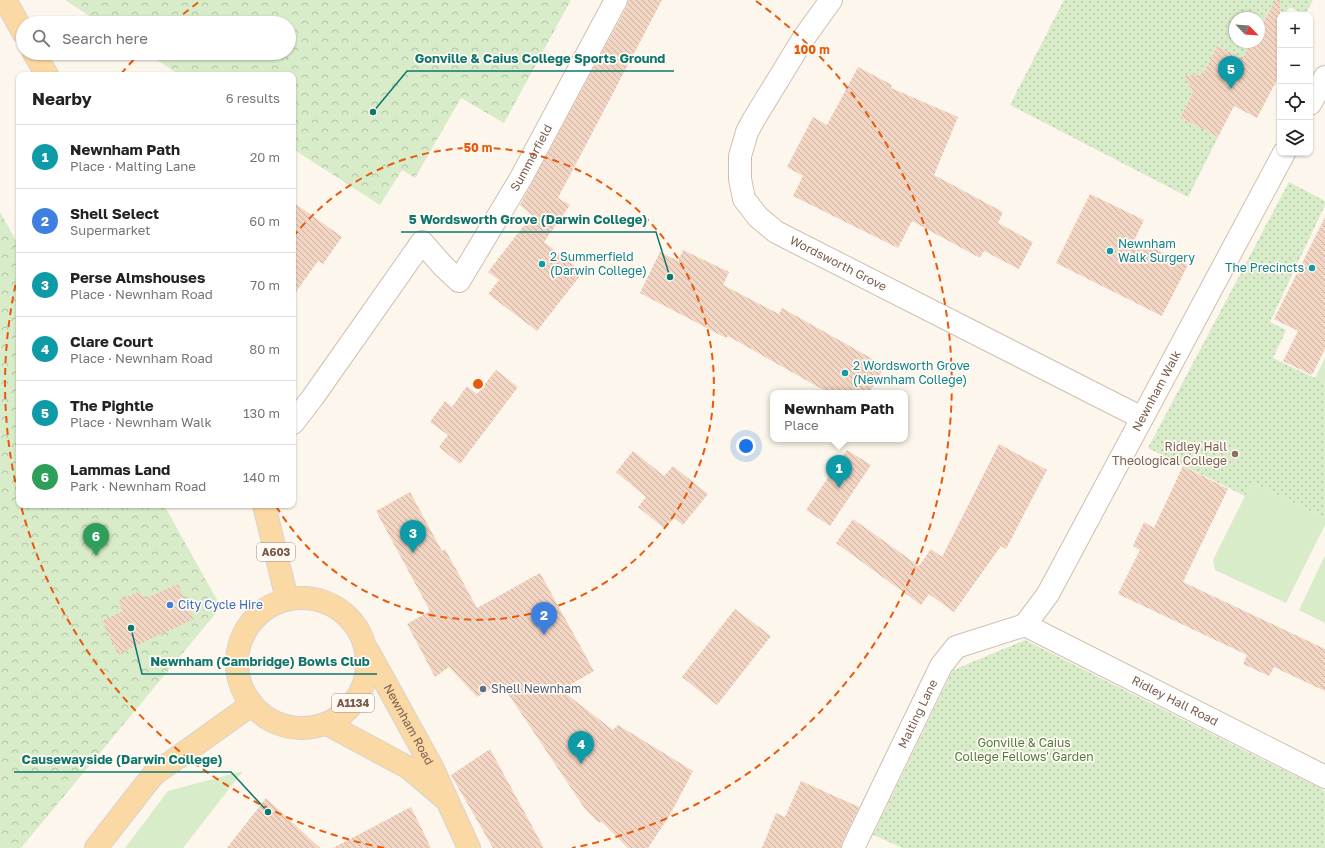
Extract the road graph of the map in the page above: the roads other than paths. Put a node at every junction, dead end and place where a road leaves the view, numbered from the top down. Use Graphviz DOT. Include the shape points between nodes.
graph roads {
  1 [pos="5,0"];
  2 [pos="616,0"];
  3 [pos="831,0"];
  4 [pos="16,20"];
  5 [pos="38,60"];
  6 [pos="45,72"];
  7 [pos="1325,76"];
  8 [pos="1313,98"];
  9 [pos="1282,156"];
  10 [pos="1142,418"];
  11 [pos="296,419"];
  12 [pos="265,508"];
  13 [pos="287,599"];
  14 [pos="1025,625"];
  15 [pos="368,651"];
  16 [pos="251,704"];
  17 [pos="327,724"];
  18 [pos="1325,778"];
  19 [pos="446,799"];
  20 [pos="96,848"];
  21 [pos="469,848"];
  22 [pos="853,848"];
  1 -- 4 [label="main road"];
  2 -- 11 [label="street, Summerfield" via="521,178 459,281 422,242"];
  3 -- 10 [label="street, Wordsworth Grove" via="803,39 747,132 740,156 740,179 744,199 758,217 776,232"];
  5 -- 6 [label="main road"];
  7 -- 8 [label="street"];
  9 -- 10 [label="street, Newnham Walk"];
  10 -- 14 [label="street, Newnham Walk" via="1048,594"];
  12 -- 13 [label="main road, A603"];
  13 -- 15 [label="main road, A1134" via="304,597 320,600 342,611 359,631"];
  13 -- 16 [label="main road, A1134" via="265,609 250,623 238,647 237,671 242,690"];
  14 -- 18 [label="street, Ridley Hall Road"];
  14 -- 22 [label="street, Malting Lane" via="956,648 942,666"];
  15 -- 17 [label="main road, A1134" via="366,678 358,696 348,709"];
  15 -- 19 [label="main road, Newnham Road / A1134" via="432,767"];
  16 -- 17 [label="main road, A1134" via="263,717 281,725 298,729"];
  16 -- 20 [label="main road" via="152,775"];
  17 -- 19 [label="main road, Newnham Road / A1134" via="409,768"];
  19 -- 21 [label="main road, Newnham Road / A1134"];
}
